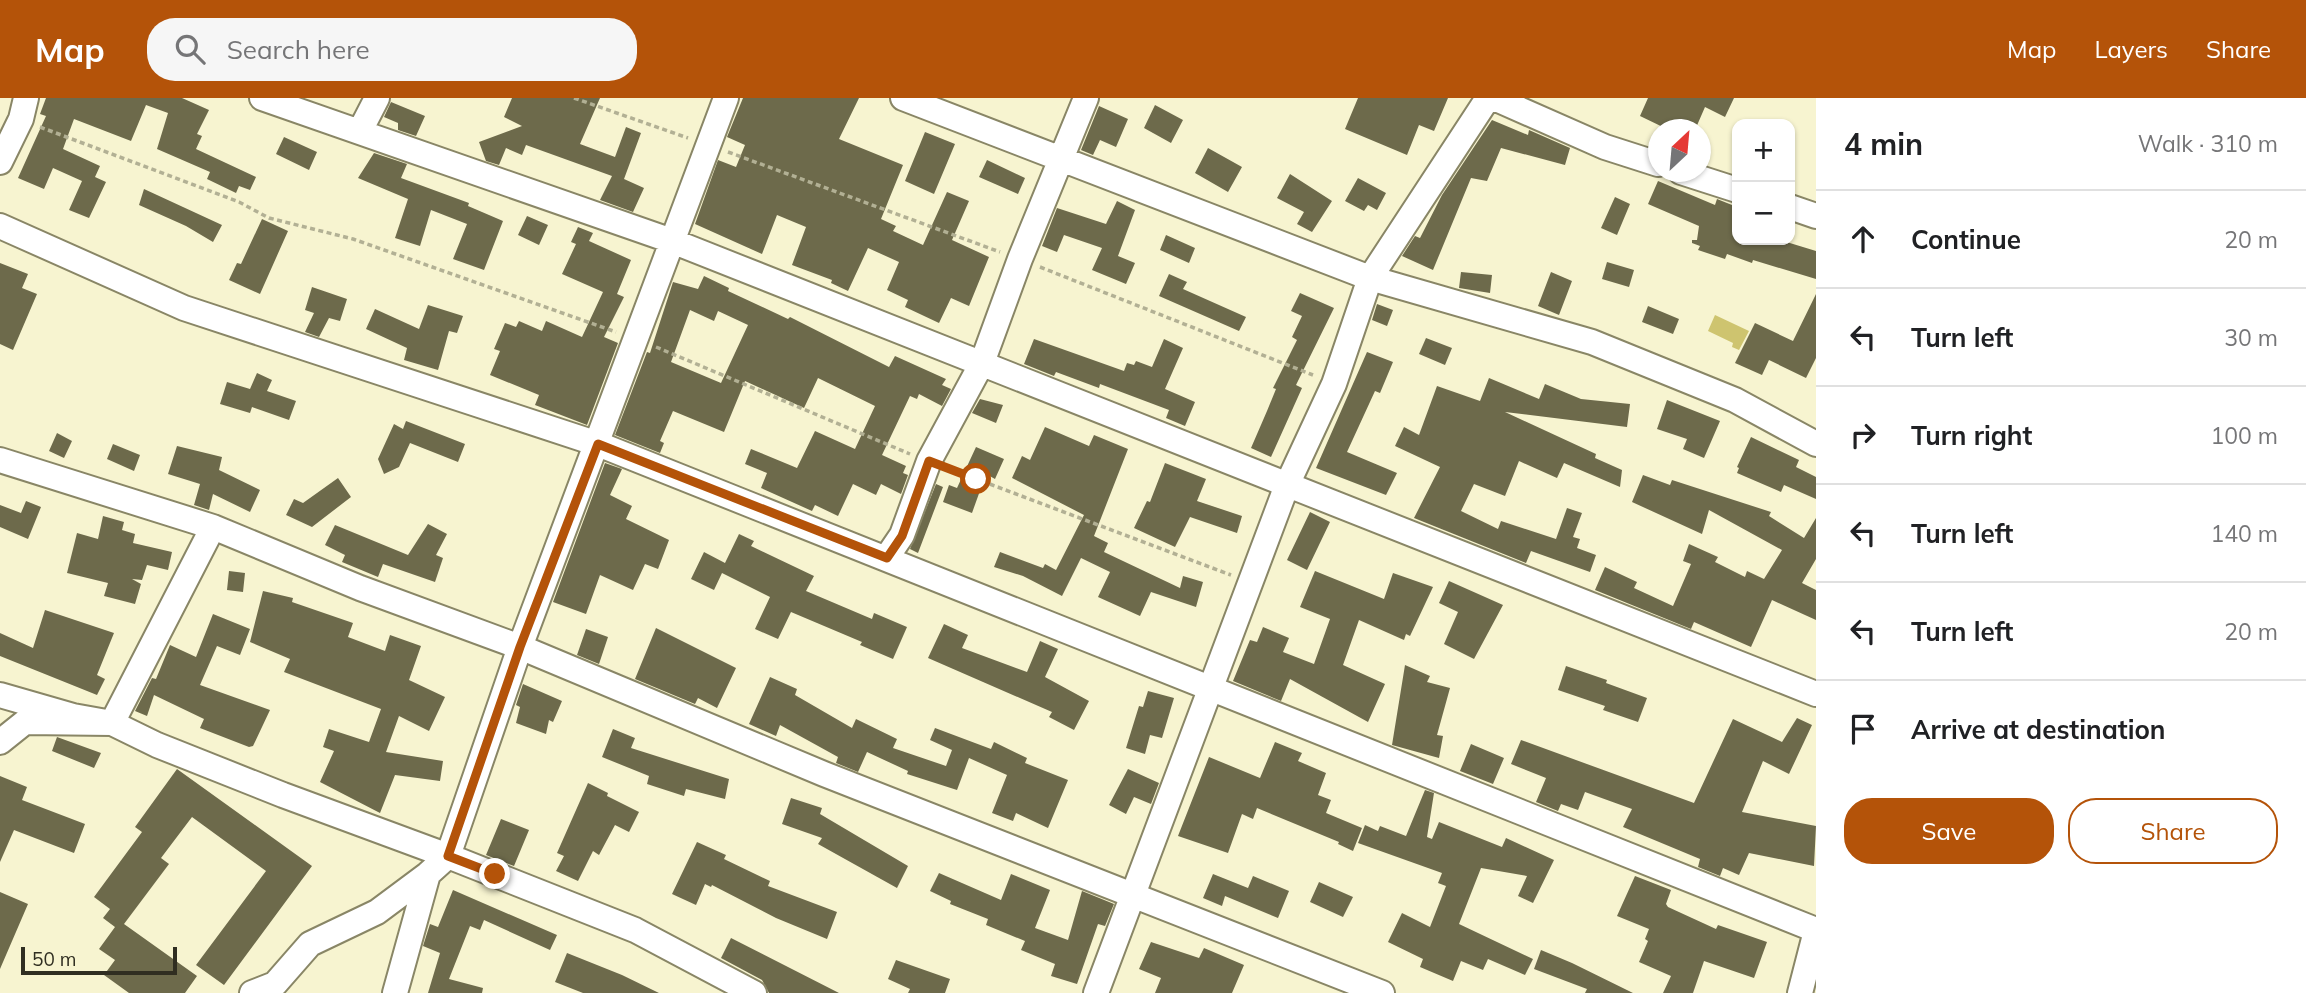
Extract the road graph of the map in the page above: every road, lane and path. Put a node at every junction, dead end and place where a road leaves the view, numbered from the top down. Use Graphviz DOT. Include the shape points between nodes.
graph roads {
  1 [pos="262,98"];
  2 [pos="377,98"];
  3 [pos="574,98"];
  4 [pos="726,98"];
  5 [pos="903,98"];
  6 [pos="1086,98"];
  7 [pos="1488,98"];
  8 [pos="1494,98"];
  9 [pos="24,109"];
  10 [pos="360,131"];
  11 [pos="707,144"];
  12 [pos="1062,159"];
  13 [pos="1648,161"];
  14 [pos="0,162"];
  15 [pos="1711,182"];
  16 [pos="1732,188"];
  17 [pos="1795,209"];
  18 [pos="1816,216"];
  19 [pos="0,226"];
  20 [pos="672,241"];
  21 [pos="1020,259"];
  22 [pos="1370,278"];
  23 [pos="633,338"];
  24 [pos="982,363"];
  25 [pos="1334,384"];
  26 [pos="598,444"];
  27 [pos="1816,444"];
  28 [pos="0,460"];
  29 [pos="929,461"];
  30 [pos="1287,485"];
  31 [pos="213,527"];
  32 [pos="887,558"];
  33 [pos="1252,583"];
  34 [pos="520,647"];
  35 [pos="1213,687"];
  36 [pos="1816,694"];
  37 [pos="0,695"];
  38 [pos="112,723"];
  39 [pos="0,742"];
  40 [pos="448,856"];
  41 [pos="428,874"];
  42 [pos="1133,896"];
  43 [pos="1816,930"];
  44 [pos="252,993"];
  45 [pos="395,993"];
  46 [pos="754,993"];
  47 [pos="1096,993"];
  48 [pos="1382,993"];
  49 [pos="1800,993"];
  1 -- 10 [label="street"];
  2 -- 10 [label="street"];
  3 -- 11 [label="path"];
  4 -- 11 [label="street"];
  5 -- 12 [label="street"];
  6 -- 12 [label="street"];
  7 -- 22 [label="street"];
  8 -- 13 [label="street"];
  9 -- 14 [label="street"];
  9 -- 23 [label="path" via="270,218 353,239"];
  10 -- 20 [label="street"];
  11 -- 20 [label="street"];
  11 -- 21 [label="path"];
  12 -- 21 [label="street"];
  12 -- 22 [label="street"];
  15 -- 16 [label="street"];
  17 -- 18 [label="street"];
  19 -- 26 [label="street" via="184,308"];
  20 -- 23 [label="street"];
  20 -- 24 [label="street"];
  21 -- 24 [label="street"];
  21 -- 25 [label="path"];
  22 -- 25 [label="street"];
  22 -- 27 [label="street" via="1592,342 1735,400"];
  23 -- 26 [label="street"];
  23 -- 29 [label="path"];
  24 -- 29 [label="street"];
  24 -- 30 [label="street"];
  25 -- 30 [label="street"];
  26 -- 32 [label="street"];
  26 -- 34 [label="street"];
  28 -- 31 [label="street"];
  29 -- 32 [label="street" via="902,536"];
  29 -- 33 [label="path"];
  30 -- 33 [label="street"];
  30 -- 36 [label="street"];
  31 -- 34 [label="street"];
  31 -- 38 [label="street"];
  32 -- 35 [label="street"];
  33 -- 35 [label="street"];
  34 -- 40 [label="street"];
  34 -- 42 [label="street"];
  35 -- 42 [label="street"];
  35 -- 43 [label="street"];
  37 -- 38 [label="street"];
  38 -- 39 [label="street" via="25,722"];
  38 -- 40 [label="street" via="283,795"];
  40 -- 41 [label="street"];
  40 -- 46 [label="street" via="635,930"];
  41 -- 44 [label="street" via="377,912 310,944 275,984"];
  41 -- 45 [label="street"];
  42 -- 47 [label="street"];
  42 -- 48 [label="street"];
  43 -- 49 [label="street"];
}
